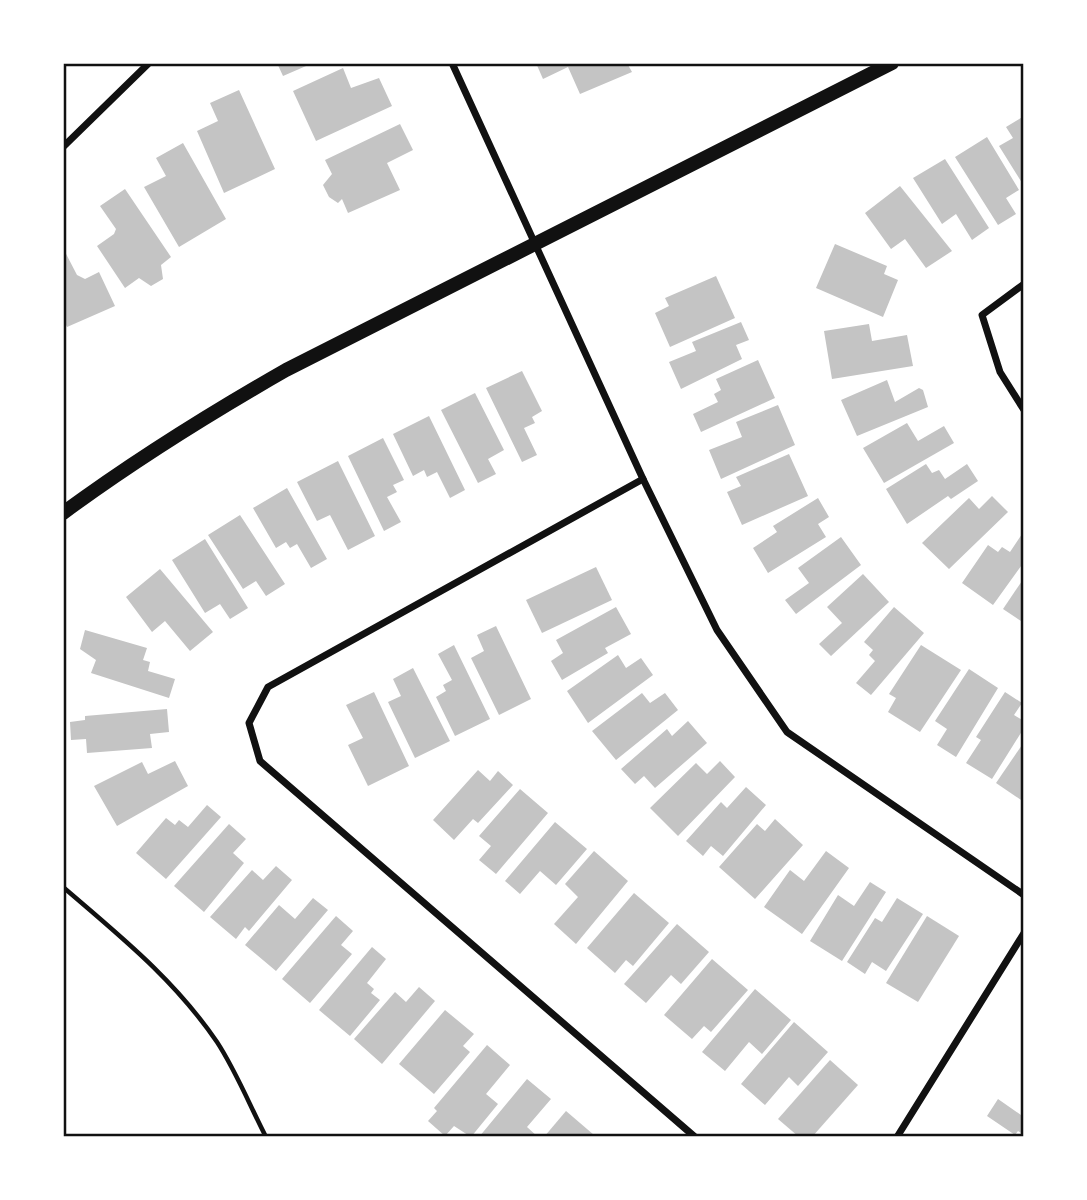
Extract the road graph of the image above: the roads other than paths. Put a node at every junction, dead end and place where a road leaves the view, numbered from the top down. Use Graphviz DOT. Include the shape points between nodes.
graph roads {
  1 [pos="149,63"];
  2 [pos="452,63"];
  3 [pos="892,63"];
  4 [pos="63,147"];
  5 [pos="534,245"];
  6 [pos="1024,284"];
  7 [pos="1024,410"];
  8 [pos="643,479"];
  9 [pos="63,513"];
  10 [pos="1024,895"];
  11 [pos="1024,933"];
  12 [pos="695,1137"];
  13 [pos="897,1137"];
  1 -- 4 [label="street"];
  2 -- 5 [label="street"];
  3 -- 5 [label="main road"];
  5 -- 8 [label="street"];
  5 -- 9 [label="main road" via="263,383 132,463"];
  6 -- 7 [label="street" via="982,315 1000,372"];
  8 -- 10 [label="street" via="716,630 787,732"];
  8 -- 12 [label="street" via="268,687 249,723 260,761"];
  11 -- 13 [label="street"];
}
